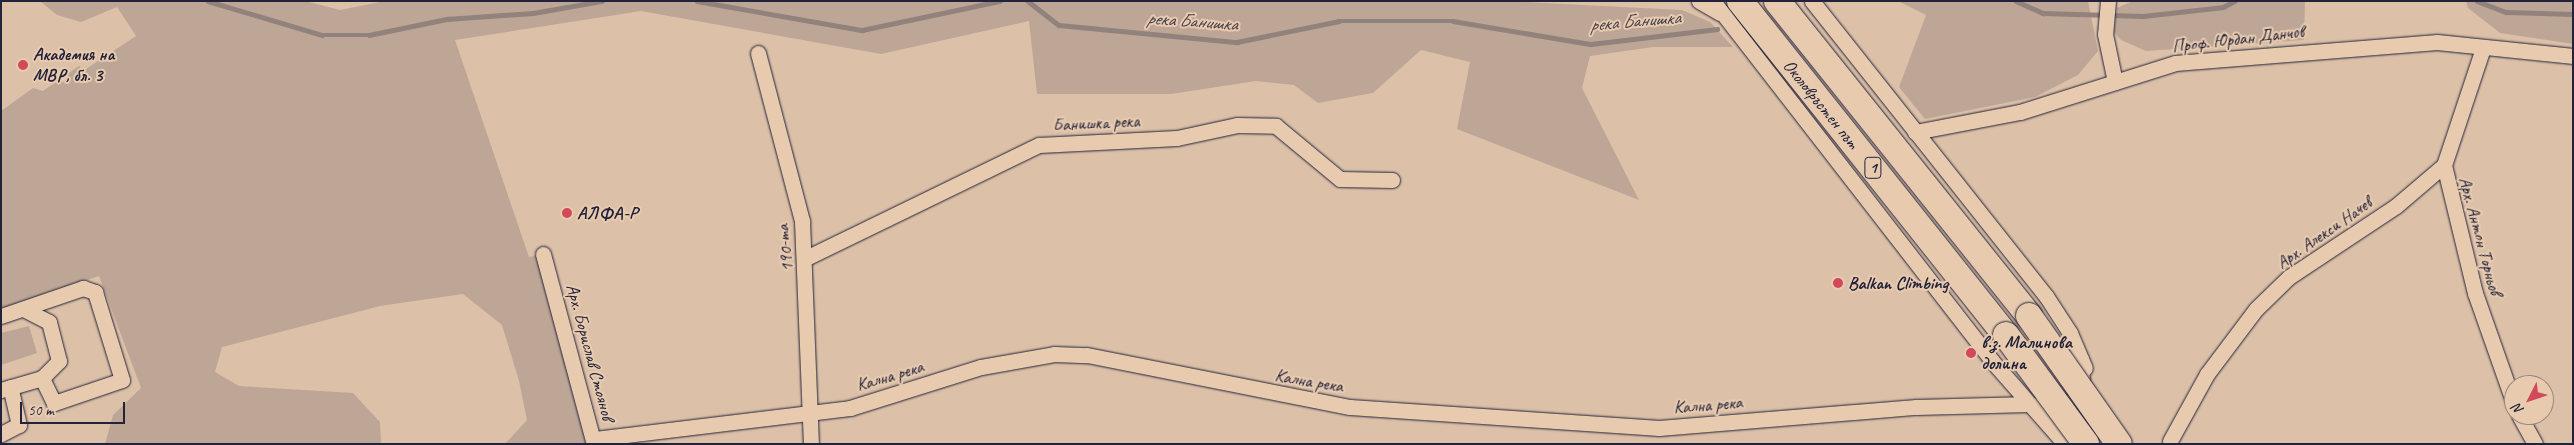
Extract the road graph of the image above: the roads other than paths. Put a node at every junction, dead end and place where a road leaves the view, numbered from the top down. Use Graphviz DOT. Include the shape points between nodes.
graph roads {
  1 [pos="1699,1"];
  2 [pos="1713,1"];
  3 [pos="1778,1"];
  4 [pos="1812,1"];
  5 [pos="2108,3"];
  6 [pos="1732,8"];
  7 [pos="2483,48"];
  8 [pos="758,53"];
  9 [pos="2573,56"];
  10 [pos="2115,82"];
  11 [pos="1915,132"];
  12 [pos="2444,165"];
  13 [pos="1392,180"];
  14 [pos="543,254"];
  15 [pos="806,258"];
  16 [pos="23,309"];
  17 [pos="1,316"];
  18 [pos="2081,359"];
  19 [pos="2504,376"];
  20 [pos="42,378"];
  21 [pos="6,388"];
  22 [pos="2029,404"];
  23 [pos="810,414"];
  24 [pos="2524,425"];
  25 [pos="1,434"];
  26 [pos="594,441"];
  27 [pos="2170,441"];
  28 [pos="811,444"];
  29 [pos="2066,444"];
  30 [pos="2086,444"];
  31 [pos="2120,444"];
  32 [pos="2132,444"];
  33 [pos="2534,444"];
  1 -- 6 [label="street"];
  2 -- 6 [label="street"];
  3 -- 31 [label="highway, Околовръстен път / 1, bridge" via="2029,316"];
  4 -- 11 [label="street"];
  5 -- 10 [label="street" via="2104,34"];
  6 -- 22 [label="street"];
  6 -- 30 [label="highway, Околовръстен път / 1, bridge" via="2006,335"];
  7 -- 9 [label="street, Проф. Юрдан Данчов"];
  7 -- 10 [label="street, Проф. Юрдан Данчов" via="2437,42 2293,50 2175,63"];
  7 -- 12 [label="street, Арх. Антон Торньов"];
  8 -- 15 [label="street, 190-та" via="794,178"];
  10 -- 11 [label="street, Проф. Юрдан Данчов" via="2020,112"];
  11 -- 18 [label="street" via="2046,296"];
  12 -- 19 [label="street, Арх. Антон Торньов" via="2475,293"];
  12 -- 27 [label="street, Арх. Алекси Начев" via="2396,206 2289,277 2256,309 2207,374"];
  13 -- 15 [label="street, Банишка река" via="1340,179 1276,126 1237,125 1177,138 1039,145"];
  14 -- 26 [label="street, Арх. Борислав Стоянов"];
  15 -- 23 [label="street, 190-та"];
  16 -- 17 [label="street"];
  16 -- 20 [label="street" via="49,322 58,346 59,361"];
  16 -- 20 [label="street" via="90,288 122,372 118,383 59,403 50,399"];
  18 -- 22 [label="street, Кална река" via="2082,386 2070,403 2047,410"];
  18 -- 32 [label="street" via="2090,380"];
  20 -- 21 [label="street"];
  21 -- 25 [label="street" via="20,425"];
  22 -- 23 [label="street, Кална река" via="1916,407 1659,428 1560,424 1350,407 1087,355 1054,354 1017,358 850,408"];
  22 -- 29 [label="street"];
  23 -- 26 [label="street, Кална река"];
  23 -- 28 [label="street, 190-та"];
  24 -- 33 [label="street"];
}
